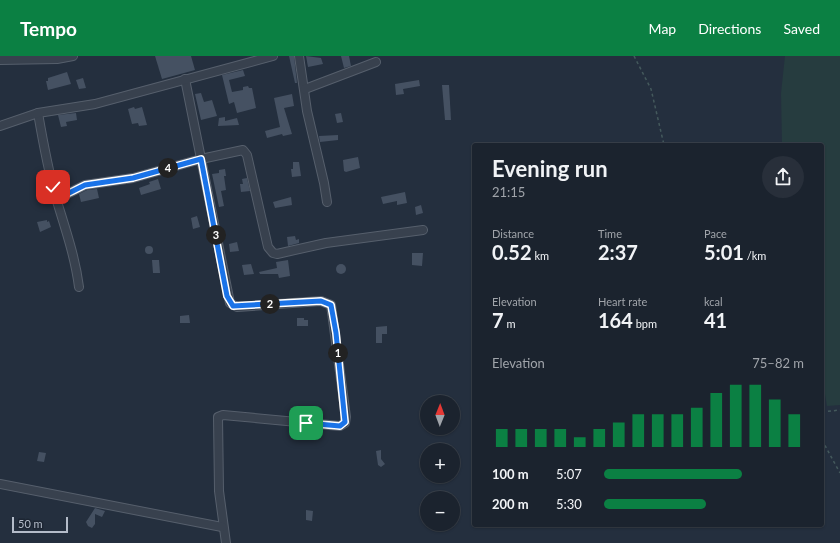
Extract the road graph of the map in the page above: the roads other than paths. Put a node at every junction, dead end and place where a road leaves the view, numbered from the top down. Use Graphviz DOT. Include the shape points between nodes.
graph roads {
  1 [pos="73,56"];
  2 [pos="273,56"];
  3 [pos="299,56"];
  4 [pos="56,57"];
  5 [pos="261,58"];
  6 [pos="0,60"];
  7 [pos="376,62"];
  8 [pos="185,79"];
  9 [pos="305,89"];
  10 [pos="38,113"];
  11 [pos="0,126"];
  12 [pos="201,159"];
  13 [pos="57,199"];
  14 [pos="327,202"];
  15 [pos="423,230"];
  16 [pos="79,287"];
  17 [pos="0,484"];
  18 [pos="222,527"];
  19 [pos="226,543"];
  1 -- 4 [label="street"];
  2 -- 5 [label="street"];
  3 -- 9 [label="street"];
  4 -- 6 [label="street"];
  5 -- 8 [label="street"];
  7 -- 9 [label="street"];
  8 -- 10 [label="street" via="95,104"];
  8 -- 12 [label="street"];
  9 -- 14 [label="street" via="307,111"];
  10 -- 11 [label="street"];
  10 -- 13 [label="street" via="43,146"];
  12 -- 13 [label="street" via="133,178 85,185"];
  12 -- 15 [label="street" via="240,150 245,152 268,246 273,253 349,239"];
  12 -- 18 [label="street" via="230,303 236,307 321,301 331,305 346,417 340,426 218,417"];
  13 -- 16 [label="street" via="73,252"];
  17 -- 18 [label="street"];
  18 -- 19 [label="street"];
}
